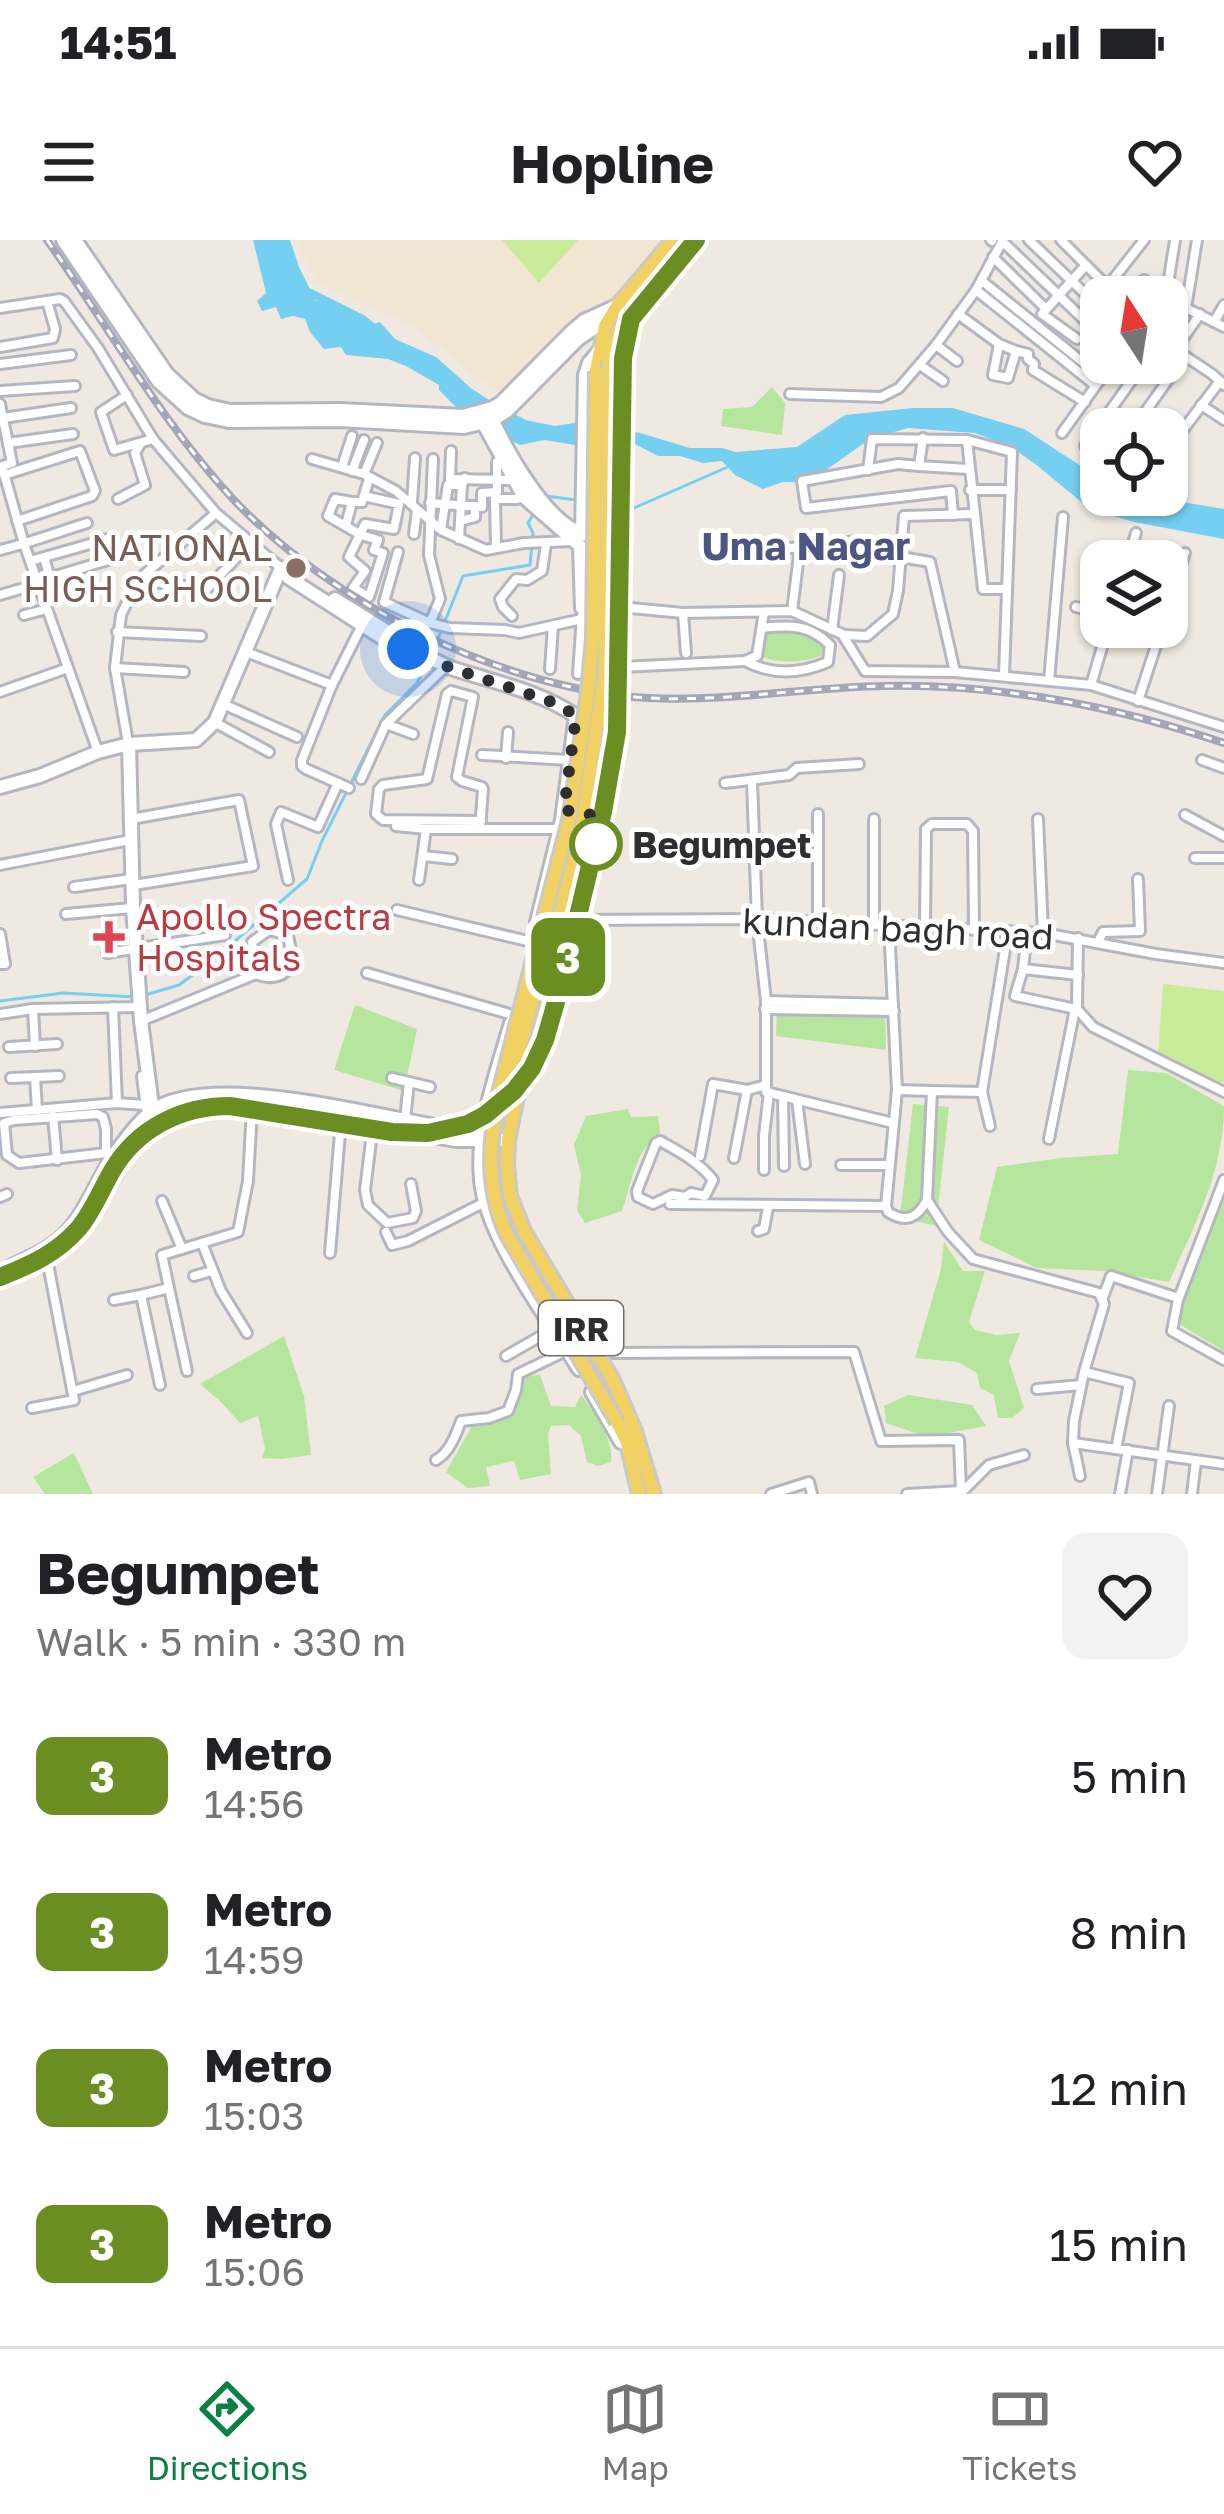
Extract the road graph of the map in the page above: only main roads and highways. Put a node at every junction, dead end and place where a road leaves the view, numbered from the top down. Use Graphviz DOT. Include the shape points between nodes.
graph roads {
  1 [pos="673,240"];
  2 [pos="694,240"];
  3 [pos="599,361"];
  4 [pos="580,723"];
  5 [pos="458,1130"];
  6 [pos="524,1231"];
  7 [pos="502,1243"];
  8 [pos="639,1494"];
  9 [pos="654,1494"];
  1 -- 3 [label="main road, IRR" via="613,312"];
  2 -- 3 [label="main road, IRR"];
  3 -- 4 [label="main road, IRR, bridge" via="593,638"];
  3 -- 6 [label="main road, IRR, bridge" via="605,671 580,838 508,1140 510,1196"];
  4 -- 5 [label="main road, IRR, bridge" via="576,820 508,1096"];
  4 -- 8 [label="main road, IRR, bridge" via="569,820 494,1117 490,1168 498,1216 617,1422"];
  6 -- 7 [label="main road"];
  6 -- 9 [label="main road, IRR" via="613,1380"];
}
